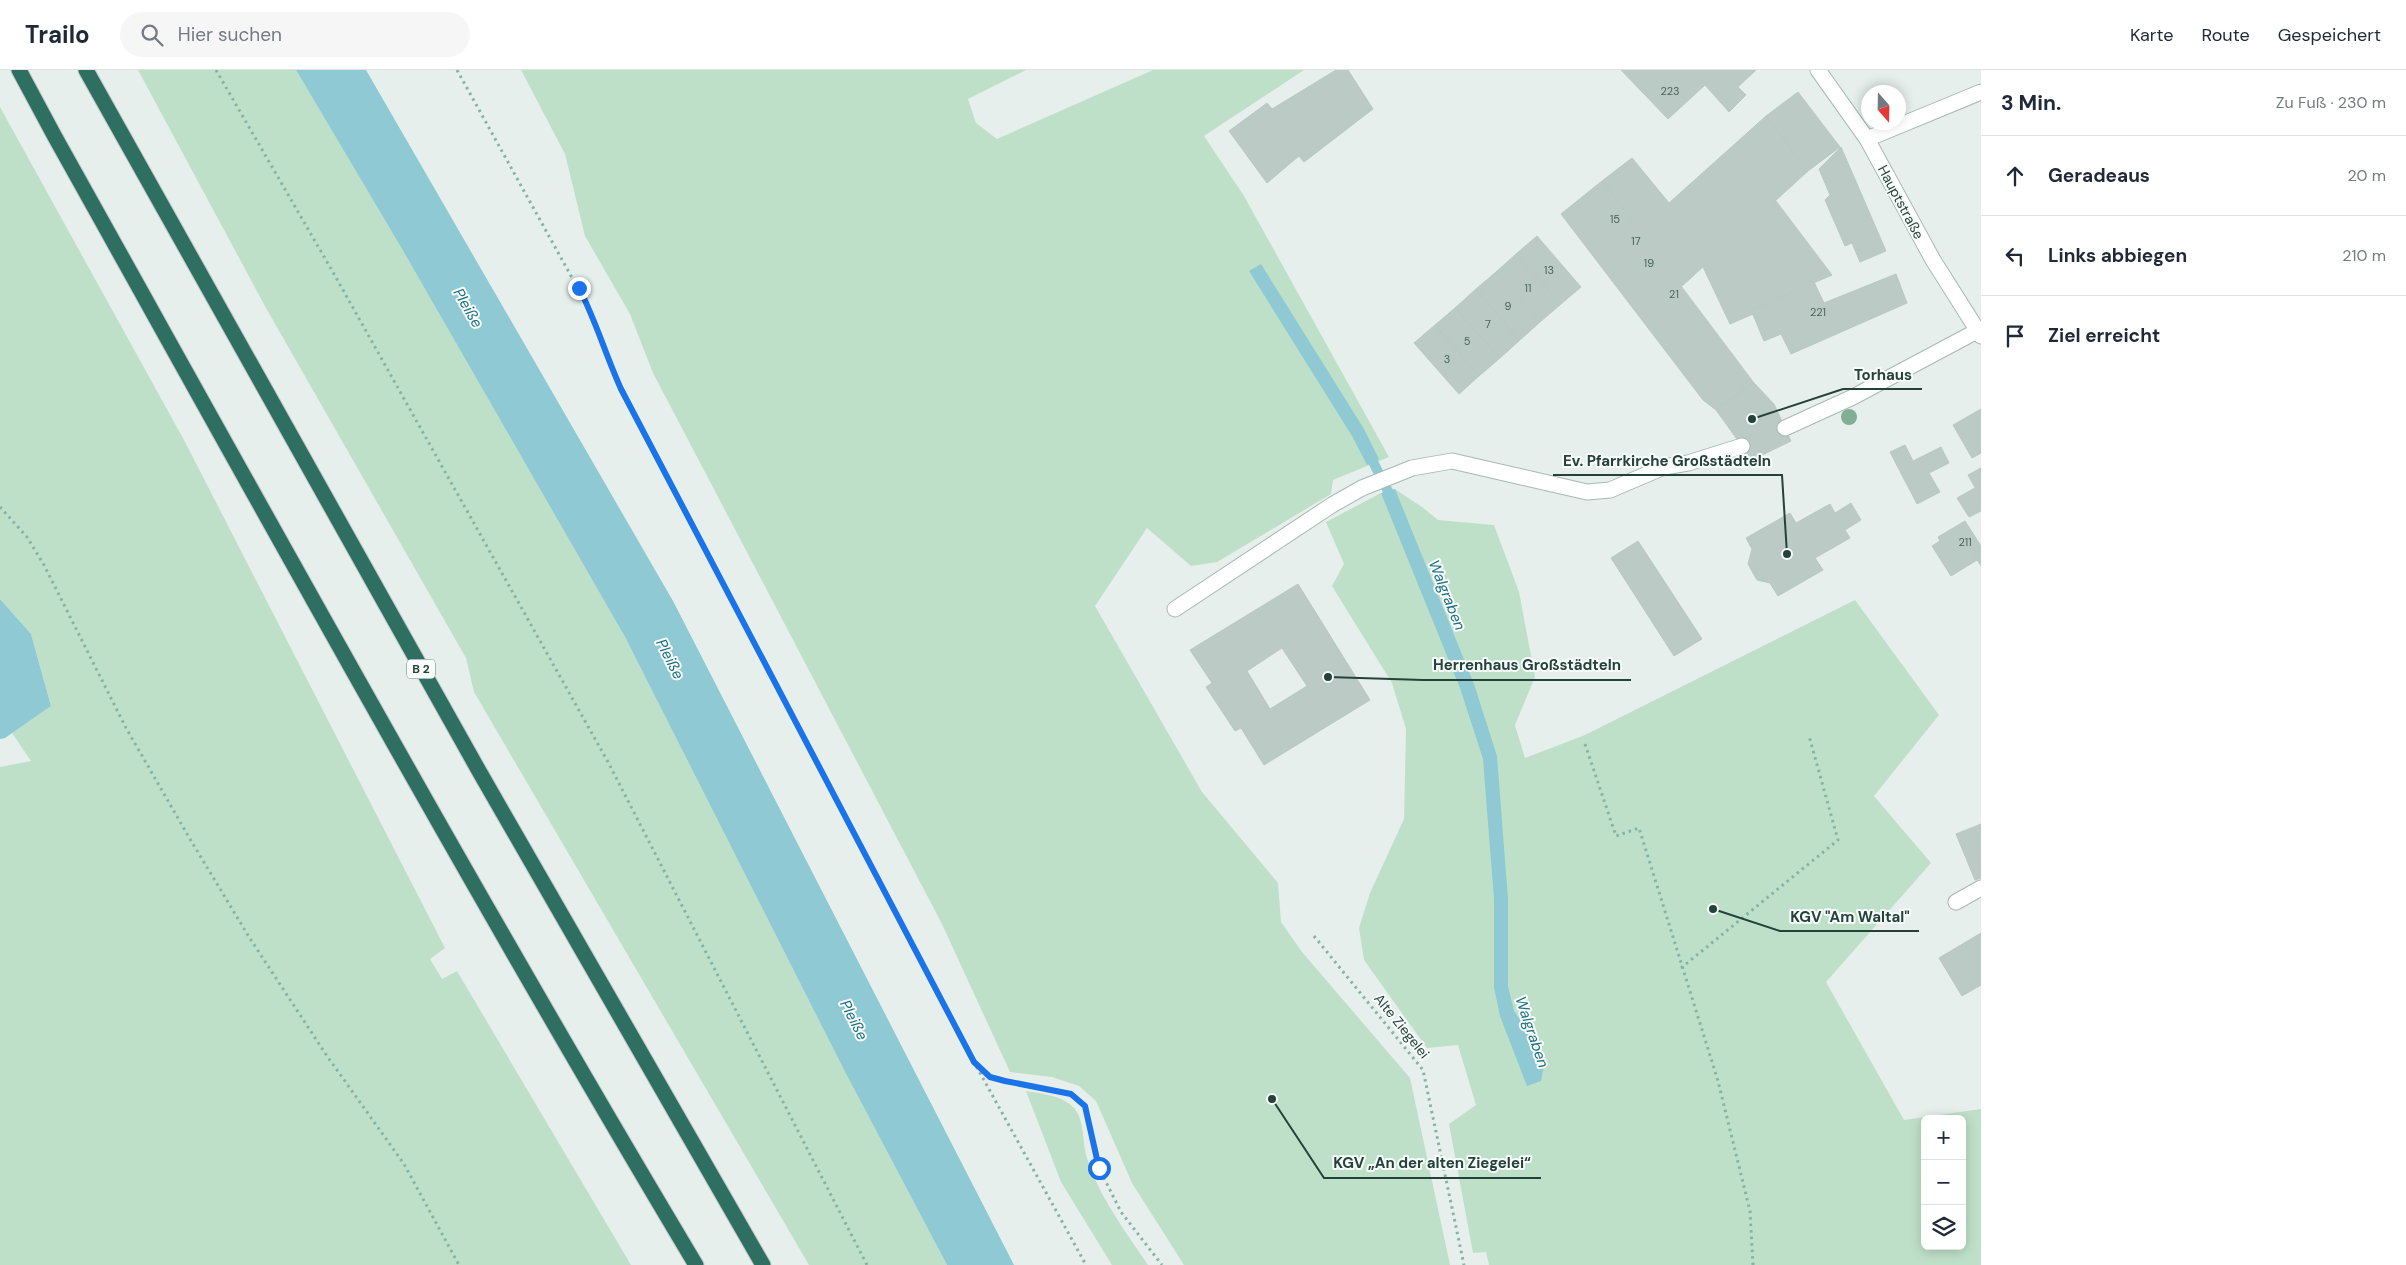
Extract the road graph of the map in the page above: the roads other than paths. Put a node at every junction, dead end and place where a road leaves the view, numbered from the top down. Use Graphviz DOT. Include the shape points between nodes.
graph roads {
  1 [pos="19,70"];
  2 [pos="86,70"];
  3 [pos="1818,70"];
  4 [pos="1981,92"];
  5 [pos="1867,139"];
  6 [pos="1979,333"];
  7 [pos="1785,428"];
  8 [pos="1742,446"];
  9 [pos="1175,608"];
  10 [pos="1981,888"];
  11 [pos="1956,902"];
  12 [pos="696,1265"];
  13 [pos="763,1265"];
  1 -- 12 [label="highway" via="426,798"];
  2 -- 13 [label="highway, B 2" via="469,754"];
  3 -- 5 [label="main road, Hauptstraße"];
  4 -- 5 [label="main road"];
  5 -- 6 [label="main road, Hauptstraße" via="1933,260"];
  6 -- 7 [label="main road"];
  8 -- 9 [label="main road" via="1664,467 1610,490 1587,492 1452,461 1412,468 1362,488 1332,505"];
  10 -- 11 [label="main road"];
}
